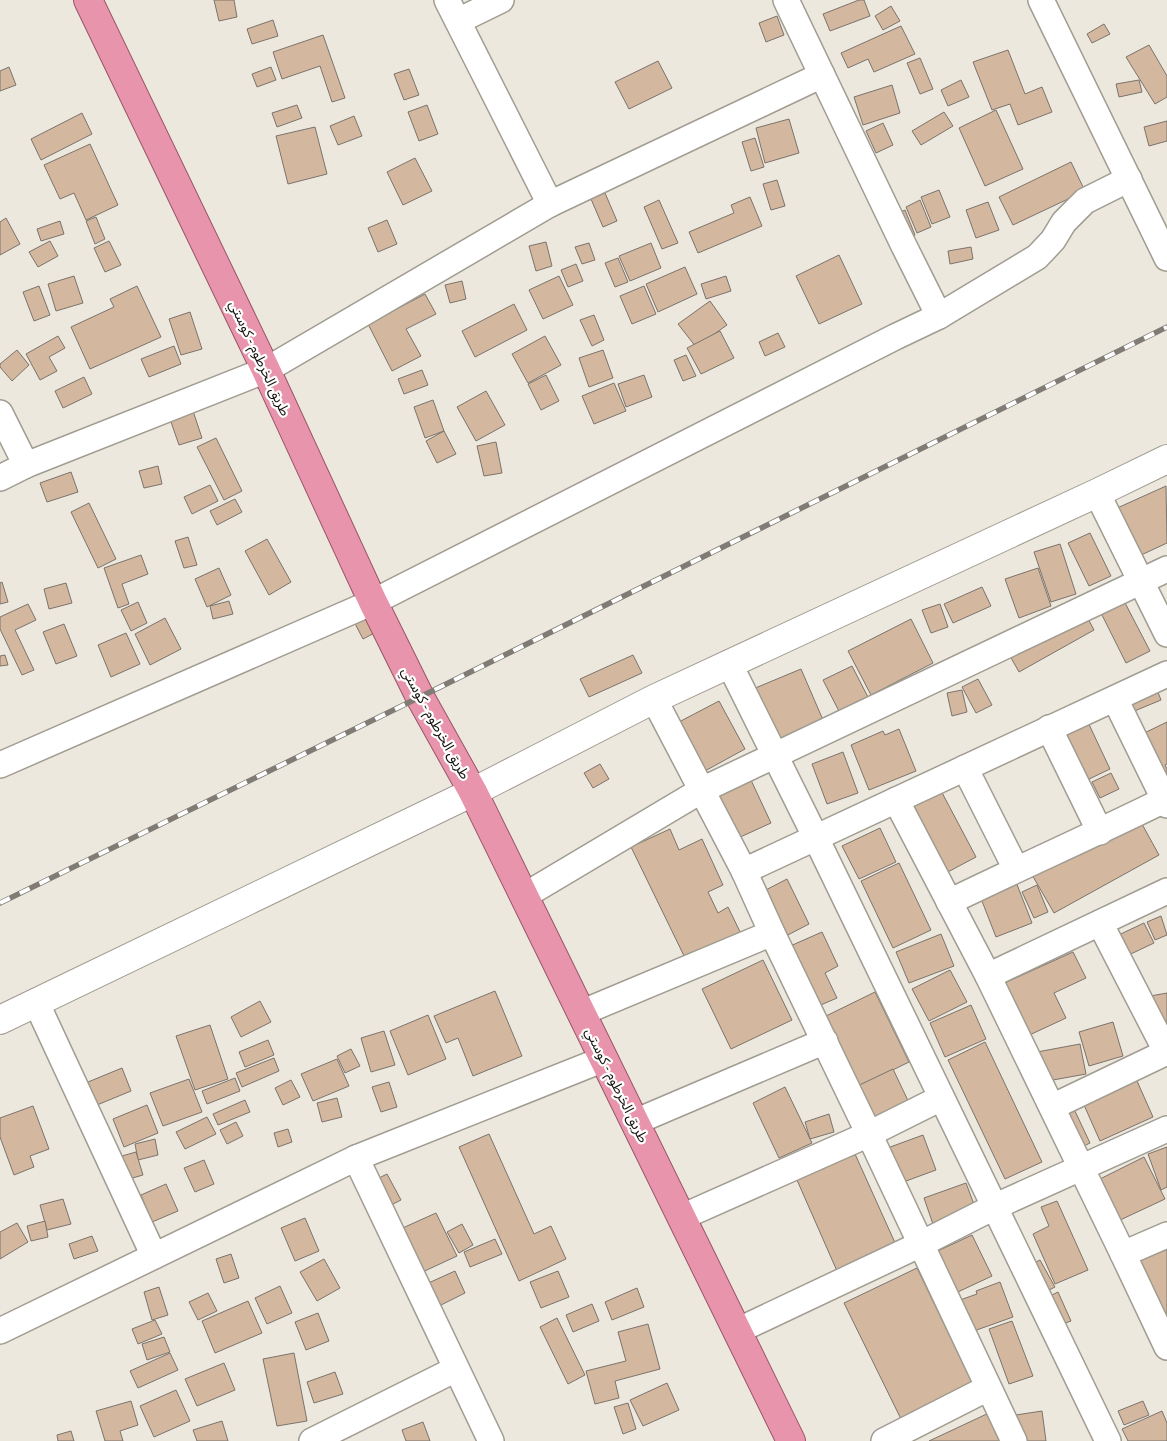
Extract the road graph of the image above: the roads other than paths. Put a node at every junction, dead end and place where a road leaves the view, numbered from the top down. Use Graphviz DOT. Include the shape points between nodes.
graph roads {
  1 [pos="88,0"];
  2 [pos="501,0"];
  3 [pos="786,0"];
  4 [pos="1041,0"];
  5 [pos="453,11"];
  6 [pos="822,75"];
  7 [pos="1129,179"];
  8 [pos="550,204"];
  9 [pos="1167,258"];
  10 [pos="939,316"];
  11 [pos="266,370"];
  12 [pos="0,412"];
  13 [pos="1167,459"];
  14 [pos="26,464"];
  15 [pos="0,478"];
  16 [pos="1097,493"];
  17 [pos="1167,569"];
  18 [pos="1141,582"];
  19 [pos="373,602"];
  20 [pos="1167,634"];
  21 [pos="729,663"];
  22 [pos="1167,674"];
  23 [pos="654,698"];
  24 [pos="1114,698"];
  25 [pos="1049,728"];
  26 [pos="776,756"];
  27 [pos="0,765"];
  28 [pos="965,768"];
  29 [pos="702,790"];
  30 [pos="474,792"];
  31 [pos="896,800"];
  32 [pos="1166,803"];
  33 [pos="1100,832"];
  34 [pos="816,838"];
  35 [pos="1016,870"];
  36 [pos="744,871"];
  37 [pos="1167,890"];
  38 [pos="524,896"];
  39 [pos="949,902"];
  40 [pos="1100,922"];
  41 [pos="772,932"];
  42 [pos="988,976"];
  43 [pos="36,1002"];
  44 [pos="581,1013"];
  45 [pos="0,1020"];
  46 [pos="825,1041"];
  47 [pos="1167,1052"];
  48 [pos="604,1059"];
  49 [pos="942,1098"];
  50 [pos="1052,1107"];
  51 [pos="635,1122"];
  52 [pos="1167,1129"];
  53 [pos="869,1134"];
  54 [pos="356,1158"];
  55 [pos="1081,1168"];
  56 [pos="994,1208"];
  57 [pos="682,1218"];
  58 [pos="1167,1235"];
  59 [pos="921,1244"];
  60 [pos="1124,1254"];
  61 [pos="154,1256"];
  62 [pos="0,1331"];
  63 [pos="737,1331"];
  64 [pos="1167,1347"];
  65 [pos="456,1369"];
  66 [pos="988,1388"];
  67 [pos="312,1441"];
  68 [pos="491,1441"];
  69 [pos="791,1441"];
  70 [pos="884,1441"];
  71 [pos="1014,1441"];
  72 [pos="1108,1441"];
  1 -- 11 [label="highway, طريق الخرطوم - كوستي"];
  2 -- 5 [label="street"];
  3 -- 6 [label="street"];
  4 -- 7 [label="street"];
  5 -- 8 [label="street"];
  6 -- 8 [label="street"];
  6 -- 10 [label="street"];
  7 -- 9 [label="street"];
  7 -- 10 [label="street" via="1085,201 1064,222 1037,258"];
  8 -- 11 [label="street"];
  10 -- 19 [label="street"];
  11 -- 14 [label="street"];
  11 -- 19 [label="highway, طريق الخرطوم - كوستي"];
  12 -- 14 [label="street"];
  13 -- 16 [label="street"];
  14 -- 15 [label="street"];
  16 -- 18 [label="street"];
  16 -- 21 [label="street"];
  17 -- 18 [label="street"];
  18 -- 20 [label="street"];
  18 -- 26 [label="street"];
  19 -- 27 [label="street"];
  19 -- 30 [label="highway, طريق الخرطوم - كوستي" via="420,697"];
  21 -- 23 [label="street"];
  21 -- 26 [label="street"];
  22 -- 24 [label="street"];
  23 -- 29 [label="street"];
  23 -- 30 [label="street"];
  24 -- 25 [label="street"];
  24 -- 32 [label="street"];
  25 -- 28 [label="street"];
  25 -- 33 [label="street"];
  26 -- 29 [label="street"];
  26 -- 34 [label="street"];
  28 -- 31 [label="street"];
  28 -- 35 [label="street"];
  29 -- 36 [label="street"];
  29 -- 38 [label="street"];
  30 -- 38 [label="highway, طريق الخرطوم - كوستي"];
  30 -- 43 [label="street"];
  31 -- 34 [label="street"];
  31 -- 39 [label="street"];
  32 -- 33 [label="street"];
  33 -- 35 [label="street"];
  34 -- 36 [label="street"];
  34 -- 49 [label="street"];
  35 -- 39 [label="street"];
  36 -- 41 [label="street"];
  37 -- 40 [label="street"];
  38 -- 44 [label="highway, طريق الخرطوم - كوستي"];
  39 -- 42 [label="street"];
  40 -- 42 [label="street"];
  40 -- 47 [label="street"];
  41 -- 44 [label="street"];
  41 -- 46 [label="street"];
  42 -- 50 [label="street"];
  43 -- 45 [label="street"];
  43 -- 61 [label="street"];
  44 -- 48 [label="highway, طريق الخرطوم - كوستي"];
  46 -- 51 [label="street"];
  46 -- 53 [label="street"];
  47 -- 50 [label="street"];
  48 -- 51 [label="highway, طريق الخرطوم - كوستي"];
  48 -- 54 [label="street"];
  49 -- 53 [label="street"];
  49 -- 56 [label="street"];
  50 -- 55 [label="street"];
  51 -- 57 [label="highway, طريق الخرطوم - كوستي"];
  52 -- 55 [label="street"];
  53 -- 57 [label="street"];
  53 -- 59 [label="street"];
  54 -- 61 [label="street"];
  54 -- 65 [label="street"];
  55 -- 56 [label="street"];
  55 -- 60 [label="street"];
  56 -- 59 [label="street"];
  56 -- 72 [label="street"];
  57 -- 63 [label="highway, طريق الخرطوم - كوستي"];
  58 -- 60 [label="street"];
  59 -- 63 [label="street"];
  59 -- 66 [label="street"];
  60 -- 64 [label="street"];
  61 -- 62 [label="street"];
  63 -- 69 [label="highway, طريق الخرطوم - كوستي"];
  65 -- 67 [label="street"];
  65 -- 68 [label="street"];
  66 -- 70 [label="street"];
  66 -- 71 [label="street"];
}
